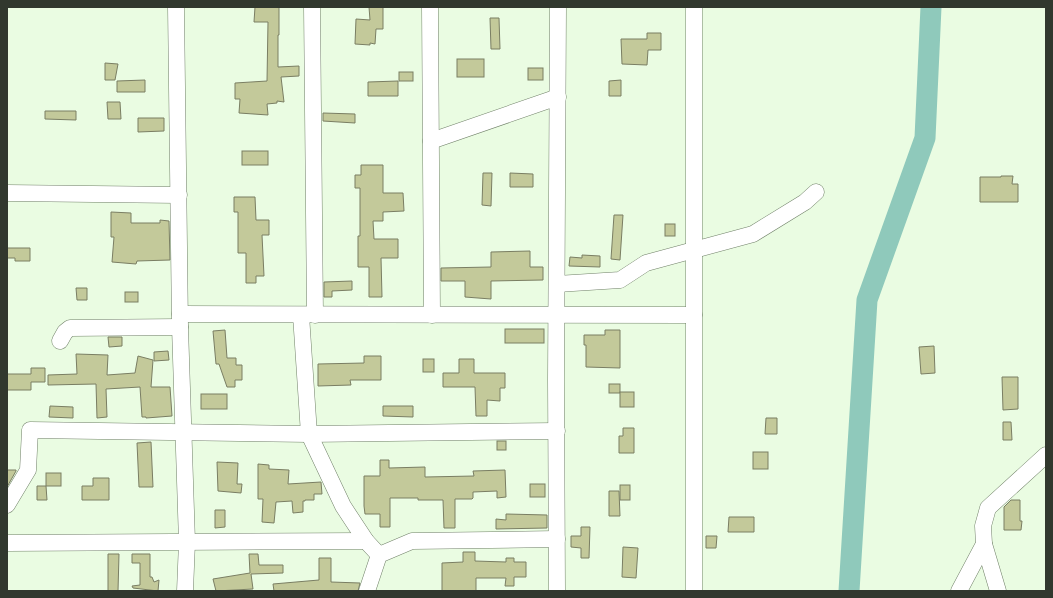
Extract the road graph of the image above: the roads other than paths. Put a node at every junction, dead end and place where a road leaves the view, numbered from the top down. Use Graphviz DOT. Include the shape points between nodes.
graph roads {
  1 [pos="176,7"];
  2 [pos="312,7"];
  3 [pos="430,7"];
  4 [pos="558,7"];
  5 [pos="694,7"];
  6 [pos="558,97"];
  7 [pos="431,141"];
  8 [pos="816,192"];
  9 [pos="7,193"];
  10 [pos="179,195"];
  11 [pos="694,251"];
  12 [pos="557,284"];
  13 [pos="308,315"];
  14 [pos="432,315"];
  15 [pos="556,315"];
  16 [pos="694,315"];
  17 [pos="180,320"];
  18 [pos="60,341"];
  19 [pos="557,431"];
  20 [pos="183,433"];
  21 [pos="308,434"];
  22 [pos="1046,455"];
  23 [pos="7,505"];
  24 [pos="557,540"];
  25 [pos="366,541"];
  26 [pos="187,542"];
  27 [pos="7,544"];
  28 [pos="984,544"];
  29 [pos="379,555"];
  30 [pos="185,591"];
  31 [pos="367,591"];
  32 [pos="557,591"];
  33 [pos="694,591"];
  34 [pos="959,591"];
  35 [pos="998,591"];
  1 -- 10 [label="street"];
  2 -- 13 [label="street"];
  3 -- 7 [label="street"];
  4 -- 6 [label="street"];
  5 -- 11 [label="street"];
  6 -- 7 [label="street"];
  6 -- 12 [label="street"];
  7 -- 14 [label="street"];
  8 -- 11 [label="street" via="805,202 753,234"];
  9 -- 10 [label="street"];
  10 -- 17 [label="street"];
  11 -- 12 [label="street" via="646,263 620,280"];
  11 -- 16 [label="street"];
  12 -- 15 [label="street"];
  13 -- 14 [label="street"];
  13 -- 17 [label="street"];
  13 -- 21 [label="street"];
  14 -- 15 [label="street"];
  15 -- 16 [label="street"];
  15 -- 19 [label="street"];
  16 -- 33 [label="street"];
  17 -- 18 [label="street" via="70,328"];
  17 -- 20 [label="street"];
  19 -- 21 [label="street"];
  19 -- 24 [label="street"];
  20 -- 21 [label="street"];
  20 -- 23 [label="street" via="30,430 28,470"];
  20 -- 26 [label="street"];
  21 -- 25 [label="street" via="343,506"];
  22 -- 28 [label="street" via="988,508 983,526"];
  24 -- 29 [label="street" via="412,541"];
  24 -- 32 [label="street"];
  25 -- 26 [label="street"];
  25 -- 29 [label="street"];
  26 -- 27 [label="street"];
  26 -- 30 [label="street"];
  28 -- 34 [label="street"];
  28 -- 35 [label="street"];
  29 -- 31 [label="street"];
}
